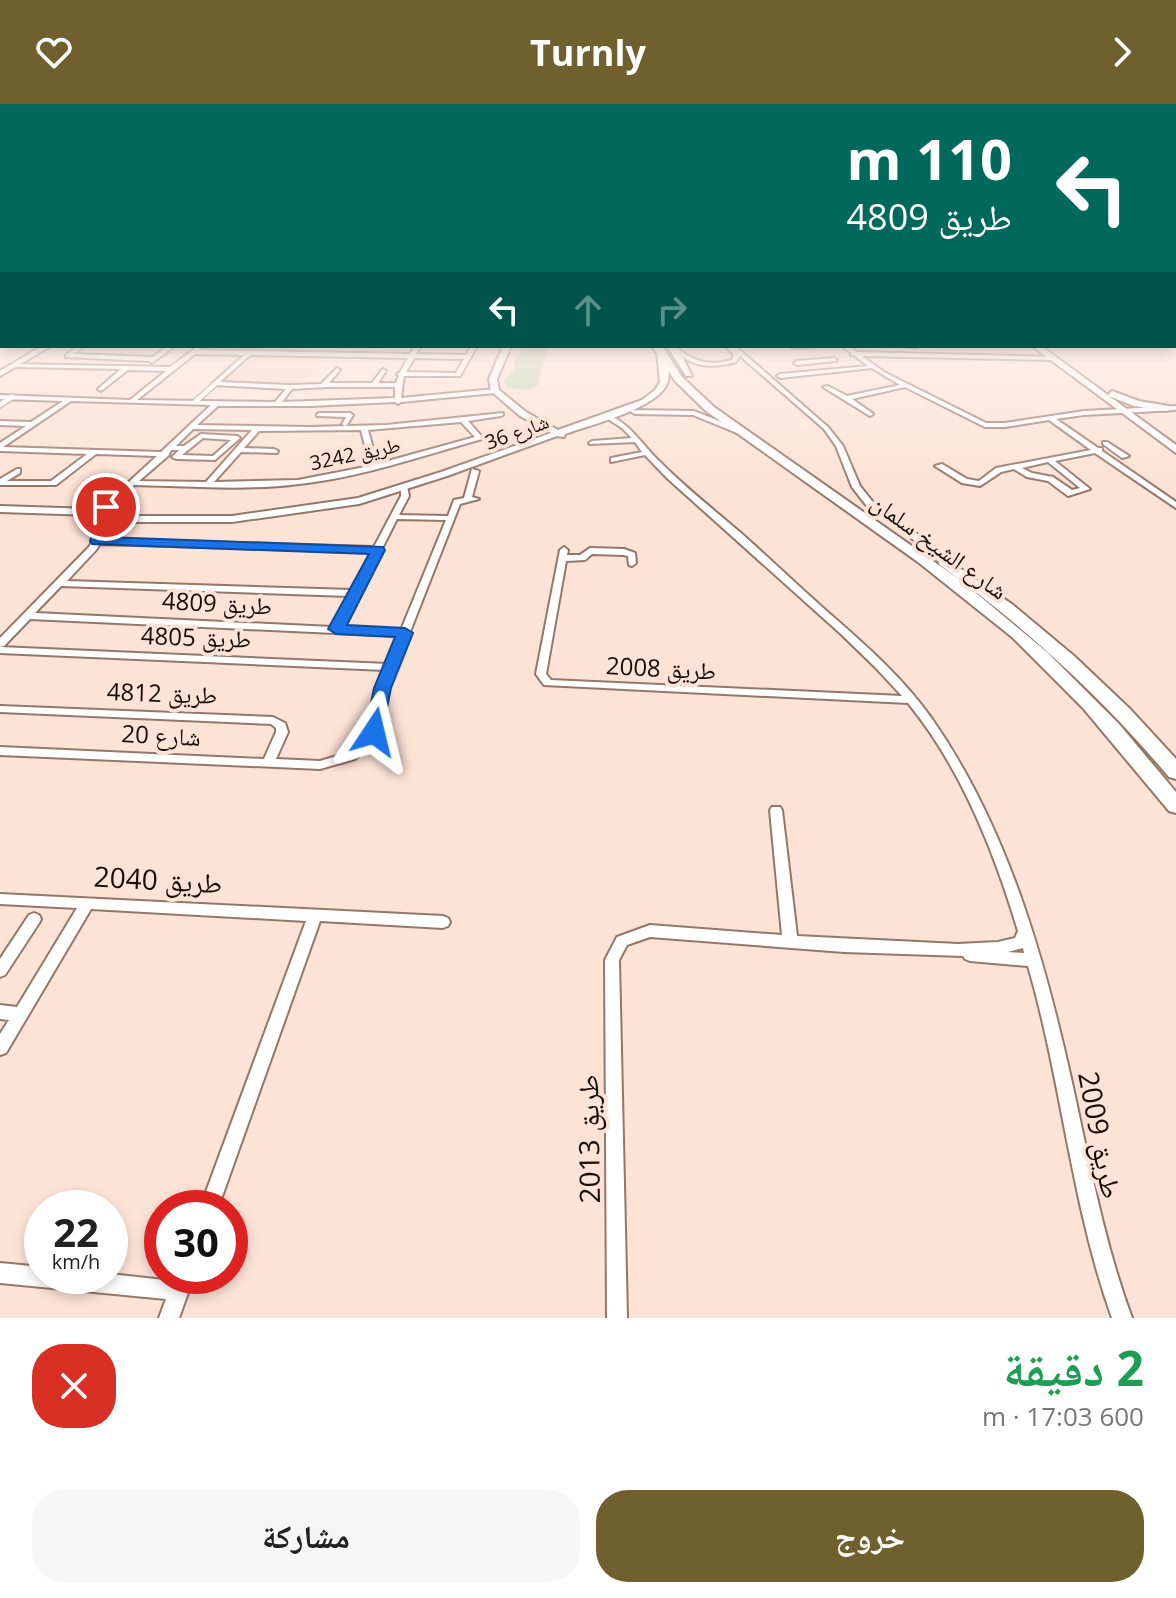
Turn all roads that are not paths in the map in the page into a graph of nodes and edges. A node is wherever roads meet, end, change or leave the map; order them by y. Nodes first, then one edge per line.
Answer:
1 (400, 374) edge
2 (118, 375) edge
3 (164, 375) edge
4 (225, 375) edge
5 (334, 375) edge
6 (381, 375) edge
7 (437, 375) edge
8 (457, 375) edge
9 (495, 375) edge
10 (667, 375) edge
11 (682, 375) edge
12 (689, 375) edge
13 (771, 375) edge
14 (774, 375) edge
15 (800, 375) edge
16 (883, 375) edge
17 (1070, 375) edge
18 (1077, 375) edge
19 (781, 379) junction
20 (215, 384) junction
21 (397, 385) junction
22 (325, 386) junction
23 (373, 386) junction
24 (859, 386) dead end
25 (901, 386) junction
26 (290, 387) junction
27 (826, 387) dead end
28 (101, 389) dead end
29 (495, 391) junction
30 (870, 391) junction
31 (0, 397) edge
32 (12, 397) junction
33 (71, 399) junction
34 (439, 399) junction
35 (847, 399) junction
36 (133, 400) junction
37 (196, 401) junction
38 (218, 402) junction
39 (398, 402) junction
40 (278, 403) junction
41 (326, 404) junction
42 (0, 405) edge
43 (1106, 405) junction
44 (444, 408) dead end
45 (1173, 410) edge
46 (1127, 411) junction
47 (501, 414) dead end
48 (624, 414) junction
49 (870, 414) dead end
50 (319, 415) junction
51 (528, 416) junction
52 (1051, 416) junction
53 (607, 418) junction
54 (463, 420) junction
55 (0, 423) edge
56 (32, 424) junction
57 (345, 424) dead end
58 (1137, 424) junction
59 (627, 426) junction
60 (193, 427) junction
61 (364, 428) junction
62 (257, 429) junction
63 (307, 430) junction
64 (740, 431) junction
65 (561, 433) junction
66 (1172, 438) edge
67 (636, 439) junction
68 (592, 443) dead end
69 (1101, 446) junction
70 (0, 448) edge
71 (186, 448) junction
72 (238, 450) junction
73 (509, 450) junction
74 (1176, 450) edge
75 (95, 451) junction
76 (168, 451) junction
77 (274, 451) dead end
78 (646, 453) junction
79 (1125, 456) dead end
80 (614, 460) dead end
81 (1049, 460) junction
82 (939, 466) dead end
83 (1015, 467) junction
84 (374, 468) junction
85 (17, 471) dead end
86 (475, 471) dead end
87 (444, 474) junction
88 (0, 482) edge
89 (134, 483) junction
90 (208, 485) junction
91 (404, 488) junction
92 (1176, 506) edge
93 (0, 512) edge
94 (275, 514) junction
95 (100, 515) junction
96 (395, 517) junction
97 (450, 518) junction
98 (133, 519) junction
99 (99, 538) junction
100 (378, 550) junction
101 (632, 563) dead end
102 (968, 578) junction
103 (59, 583) junction
104 (355, 593) junction
105 (27, 616) junction
106 (336, 629) junction
107 (405, 633) junction
108 (0, 644) edge
109 (0, 650) edge
110 (391, 667) junction
111 (910, 700) junction
112 (0, 709) edge
113 (0, 751) edge
114 (268, 763) junction
115 (1176, 772) edge
116 (1176, 806) edge
117 (776, 810) dead end
118 (4, 899) edge
119 (87, 904) junction
120 (0, 913) edge
121 (314, 917) junction
122 (34, 919) dead end
123 (443, 922) dead end
124 (1024, 933) junction
125 (790, 941) junction
126 (938, 949) junction
127 (1033, 960) junction
128 (0, 971) edge
129 (0, 1012) edge
130 (21, 1014) junction
131 (0, 1048) edge
132 (215, 1190) edge
133 (0, 1273) edge
134 (144, 1282) edge
135 (178, 1294) edge
136 (169, 1318) edge
137 (617, 1318) edge
138 (1122, 1318) edge

1 - 21 street
2 - 28 street
3 - 36 street
4 - 20 street
5 - 22 street
6 - 23 street
7 - 8 street
9 - 29 street
10 - 53 street, شارع 36
11 - 64 main road, شارع الشيخ سلمان
12 - 102 main road, شارع الشيخ سلمان
13 - 19 street
14 - 19 street
15 - 19 street
16 - 25 street
17 - 43 main road
18 - 43 main road
19 - 102 street
20 - 26 street
20 - 37 street
21 - 23 street
21 - 39 street
22 - 23 street
22 - 26 street
24 - 30 street
25 - 30 street
25 - 52 street
26 - 40 street
27 - 35 street
29 - 34 street
29 - 51 street
30 - 35 street
31 - 32 street
32 - 33 street
32 - 42 street
33 - 36 street
33 - 56 street
34 - 39 street
34 - 44 street
35 - 49 street
36 - 37 street
37 - 38 street
38 - 40 street
38 - 60 street
39 - 41 street
40 - 41 street
41 - 50 street, طريق 3242
43 - 45 main road
43 - 46 main road
43 - 52 street
43 - 58 main road
45 - 46 street
45 - 66 main road
46 - 58 main road
46 - 66 main road
47 - 54 street, طريق 3242
48 - 53 street, شارع 36
48 - 59 street
48 - 64 street, شارع 36
50 - 57 street
50 - 63 street, طريق 3242
51 - 65 street
51 - 73 street
52 - 69 street
53 - 59 street
53 - 65 street, شارع 36
53 - 67 street
54 - 61 street, طريق 3242
54 - 84 street, طريق 3242
55 - 56 street
56 - 70 street
58 - 74 main road
59 - 67 street
60 - 62 street, طريق 3242
60 - 76 street
61 - 63 street, طريق 3242
61 - 84 street
62 - 63 street, طريق 3242
62 - 72 street
64 - 116 main road, شارع الشيخ سلمان
65 - 73 street, شارع 36
65 - 87 street, شارع 36
67 - 68 street
67 - 78 street
69 - 79 street
69 - 81 street
69 - 92 street
70 - 75 street
71 - 71 street
71 - 76 street
72 - 77 street
72 - 90 street
73 - 87 street, شارع 36
75 - 76 street
75 - 88 street
76 - 89 street
78 - 80 street
78 - 111 street
81 - 83 street
81 - 83 street
82 - 83 street
84 - 90 street, طريق 3242
85 - 88 street
86 - 97 street
87 - 91 street, شارع 36
89 - 90 street, طريق 3242
89 - 95 street
91 - 94 street, شارع 36
91 - 96 street
93 - 95 street, شارع 36
94 - 95 street, شارع 36
94 - 98 street, شارع 36
95 - 98 street, شارع 36
95 - 99 street
95 - 99 street
96 - 97 street
96 - 100 street
97 - 107 street
98 - 99 street
99 - 100 street
99 - 103 street
100 - 104 street
101 - 111 street, طريق 2008
102 - 115 main road, شارع الشيخ سلمان
103 - 104 street
103 - 105 street
104 - 106 street
105 - 106 street, طريق 4809
105 - 108 street
106 - 107 street, طريق 4809
107 - 110 street
109 - 110 street, طريق 4805
110 - 114 street, شارع 20
111 - 124 street
112 - 114 street, طريق 4812
113 - 114 street, شارع 20
117 - 125 street
118 - 119 street, طريق 2040
118 - 120 street
119 - 121 street, طريق 2040
119 - 130 street
121 - 123 street, طريق 2040
121 - 132 street
122 - 128 street
124 - 126 street
124 - 127 street, طريق 2009
125 - 126 street
125 - 137 street, طريق 2013
126 - 127 street
127 - 138 street, طريق 2009
129 - 130 street
130 - 131 street
133 - 134 street
135 - 136 street

